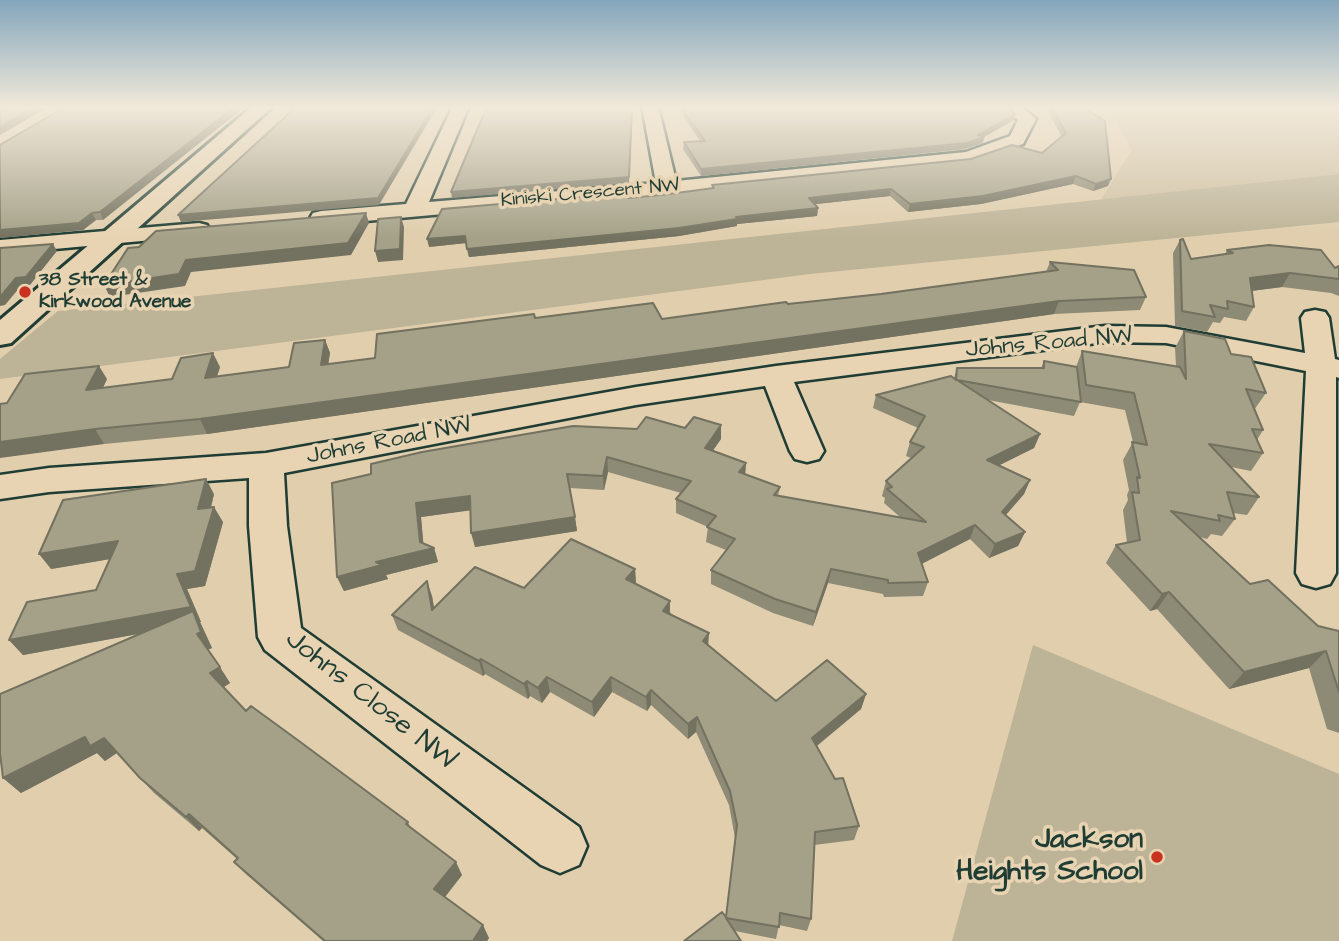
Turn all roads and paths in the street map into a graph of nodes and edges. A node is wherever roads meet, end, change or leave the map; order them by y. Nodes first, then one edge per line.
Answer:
1 (214, 150) edge
2 (441, 150) edge
3 (659, 150) edge
4 (989, 150) edge
5 (667, 188) junction
6 (415, 209) junction
7 (305, 220) edge
8 (223, 228) edge
9 (113, 238) junction
10 (0, 247) edge
11 (1315, 318) dead end
12 (0, 336) edge
13 (1330, 367) edge
14 (776, 375) junction
15 (807, 451) dead end
16 (266, 465) junction
17 (0, 487) edge
18 (1316, 573) dead end
19 (560, 846) dead end

1 - 9 street
2 - 6 street
3 - 5 street
4 - 5 street, Kiniski Crescent NW
5 - 6 street, Kiniski Crescent NW
6 - 7 street, Kiniski Crescent NW
8 - 9 street
9 - 10 street
9 - 12 street
11 - 13 street
13 - 14 street, Johns Road NW
13 - 18 street
14 - 15 street
14 - 16 street, Johns Road NW
16 - 17 street, Johns Road NW
16 - 19 street, Johns Close NW

